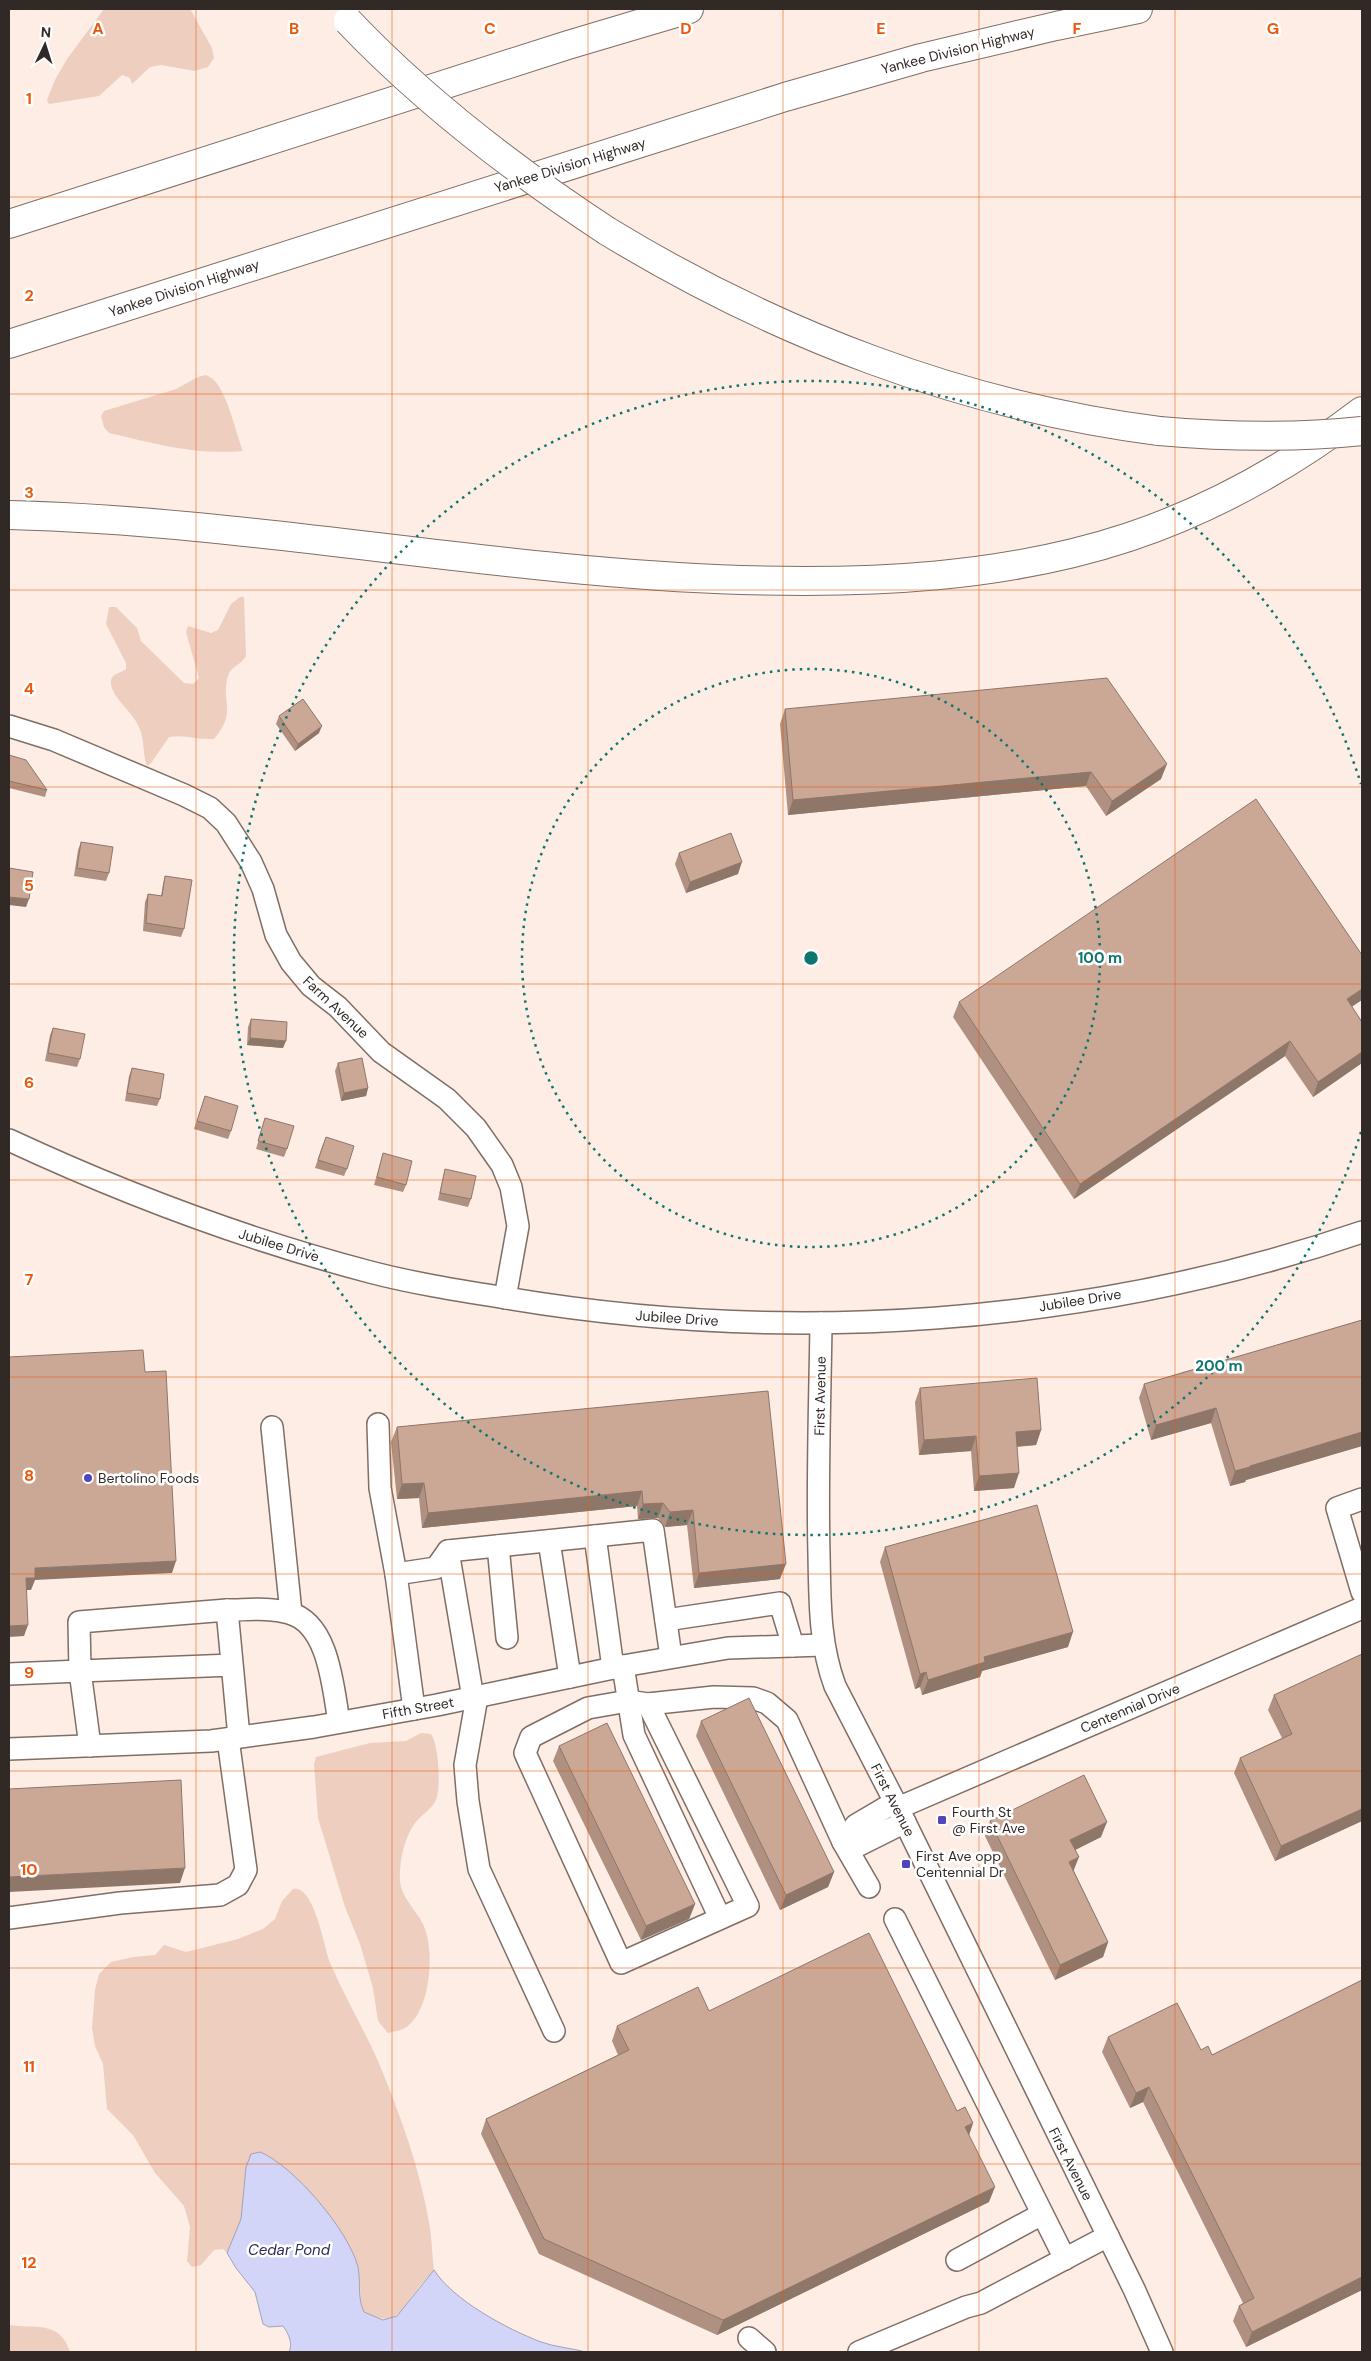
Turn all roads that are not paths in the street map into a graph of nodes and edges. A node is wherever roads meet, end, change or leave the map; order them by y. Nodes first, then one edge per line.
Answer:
1 (689, 9) edge
2 (1138, 9) edge
3 (342, 15) edge
4 (9, 224) edge
5 (9, 344) edge
6 (1362, 411) edge
7 (1362, 431) edge
8 (9, 514) edge
9 (9, 726) edge
10 (9, 1140) edge
11 (1362, 1232) edge
12 (505, 1298) junction
13 (822, 1323) junction
14 (378, 1424) dead end
15 (272, 1427) dead end
16 (1362, 1499) edge
17 (595, 1536) junction
18 (549, 1541) junction
19 (498, 1546) junction
20 (448, 1552) junction
21 (396, 1574) junction
22 (1362, 1592) edge
23 (1362, 1608) edge
24 (227, 1610) junction
25 (291, 1613) junction
26 (666, 1620) junction
27 (507, 1638) dead end
28 (823, 1645) junction
29 (793, 1646) junction
30 (671, 1657) junction
31 (232, 1665) junction
32 (618, 1667) junction
33 (80, 1671) junction
34 (9, 1674) edge
35 (570, 1677) junction
36 (475, 1697) junction
37 (638, 1703) junction
38 (414, 1709) junction
39 (339, 1722) junction
40 (233, 1738) junction
41 (90, 1746) junction
42 (9, 1749) edge
43 (900, 1811) junction
44 (843, 1842) junction
45 (869, 1887) dead end
46 (9, 1918) edge
47 (720, 1918) junction
48 (895, 1919) dead end
49 (554, 2031) dead end
50 (1042, 2214) junction
51 (1108, 2236) junction
52 (1065, 2259) junction
53 (957, 2260) dead end
54 (749, 2338) dead end
55 (765, 2352) edge
56 (859, 2352) edge
57 (1162, 2352) edge

1 - 4 highway
2 - 5 highway, Yankee Division Highway
3 - 7 highway, bridge
6 - 8 highway
9 - 12 street, Farm Avenue
10 - 12 street, Jubilee Drive
11 - 13 street, Jubilee Drive
12 - 13 street, Jubilee Drive
13 - 28 street, First Avenue
14 - 21 street
15 - 25 street
16 - 22 street
17 - 18 street
17 - 26 street
17 - 32 street
18 - 19 street
18 - 35 street
19 - 20 street
19 - 27 street
20 - 21 street
20 - 36 street
21 - 38 street
23 - 43 street, Centennial Drive
24 - 25 street
24 - 31 street
24 - 33 street
25 - 39 street
26 - 29 street
26 - 30 street
28 - 29 street, Fifth Street
28 - 43 street, First Avenue
29 - 30 street, Fifth Street
30 - 32 street, Fifth Street
31 - 33 street
31 - 40 street
32 - 35 street, Fifth Street
32 - 37 street
33 - 34 street
33 - 41 street
35 - 36 street, Fifth Street
36 - 38 street, Fifth Street
36 - 49 street
37 - 44 street
37 - 47 street
37 - 47 street
37 - 47 street
38 - 39 street, Fifth Street
39 - 40 street, Fifth Street
40 - 41 street, Fifth Street
40 - 46 street
41 - 42 street, Fifth Street
43 - 44 street, Centennial Drive
43 - 51 street, First Avenue
44 - 45 street
48 - 50 street
50 - 52 street
50 - 53 street
51 - 52 street
51 - 57 street, First Avenue
52 - 56 street
54 - 55 street

